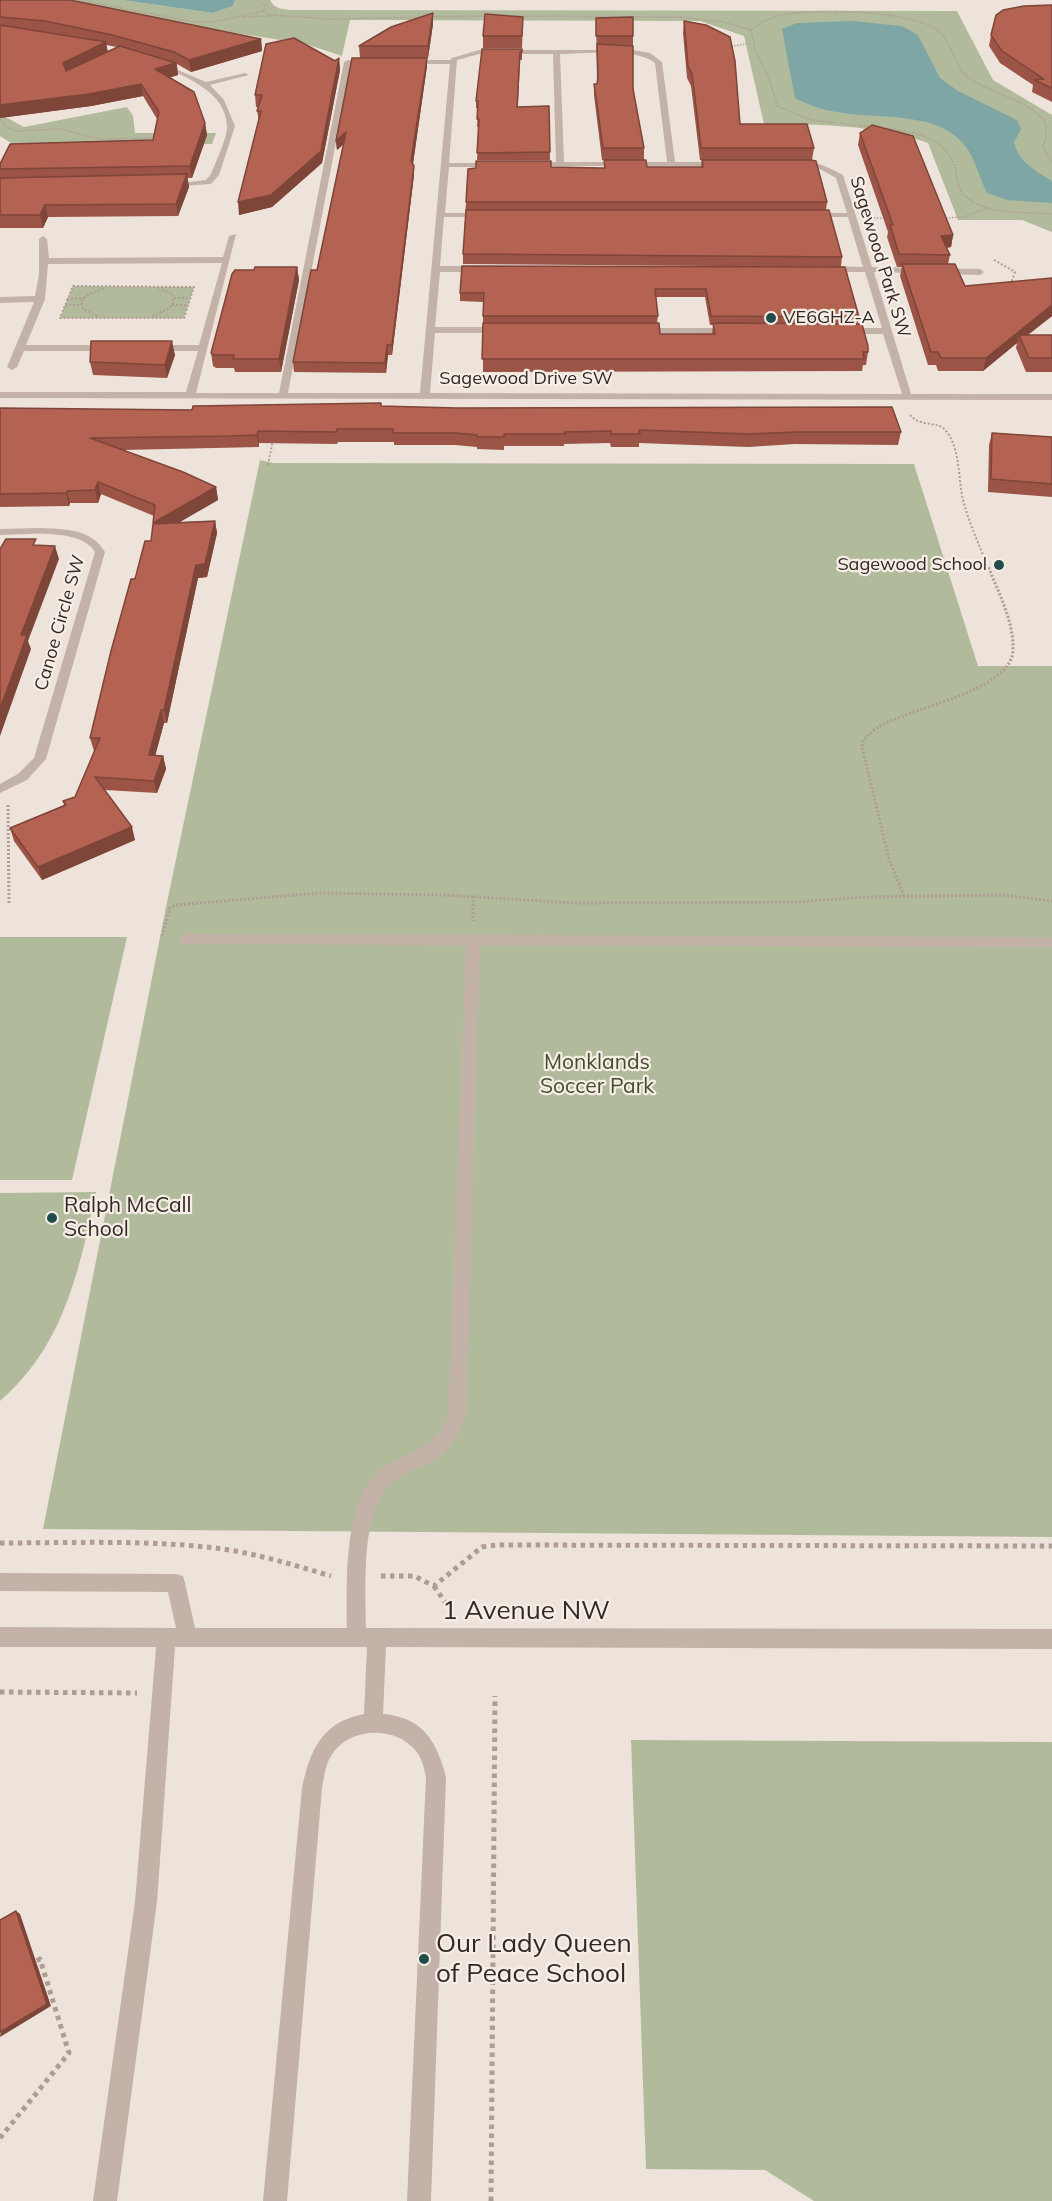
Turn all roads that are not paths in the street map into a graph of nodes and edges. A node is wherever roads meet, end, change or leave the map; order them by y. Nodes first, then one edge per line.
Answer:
1 (556, 52) junction
2 (152, 62) edge
3 (383, 62) edge
4 (394, 62) edge
5 (453, 62) junction
6 (245, 75) dead end
7 (206, 84) junction
8 (560, 164) junction
9 (671, 164) junction
10 (729, 164) edge
11 (787, 164) edge
12 (445, 165) junction
13 (502, 165) edge
14 (525, 165) edge
15 (156, 185) edge
16 (441, 214) junction
17 (499, 214) edge
18 (804, 215) edge
19 (851, 216) junction
20 (233, 236) dead end
21 (43, 239) dead end
22 (227, 260) junction
23 (46, 261) junction
24 (436, 269) junction
25 (496, 269) edge
26 (818, 269) edge
27 (866, 270) junction
28 (980, 272) dead end
29 (41, 299) junction
30 (0, 300) edge
31 (431, 330) junction
32 (515, 330) edge
33 (634, 331) edge
34 (740, 331) edge
35 (835, 331) edge
36 (886, 331) junction
37 (20, 348) junction
38 (123, 348) edge
39 (146, 348) edge
40 (203, 348) junction
41 (12, 367) dead end
42 (0, 395) edge
43 (190, 396) junction
44 (283, 396) junction
45 (425, 396) junction
46 (905, 396) junction
47 (1052, 397) edge
48 (0, 532) edge
49 (4, 788) edge
50 (185, 939) road end
51 (473, 940) junction
52 (1052, 942) edge
53 (0, 1582) edge
54 (0, 1637) edge
55 (176, 1637) junction
56 (356, 1638) junction
57 (377, 1638) junction
58 (1052, 1639) edge
59 (373, 1724) junction
60 (105, 2201) edge
61 (275, 2201) edge
62 (419, 2201) edge

1 - 5 street
1 - 8 street
1 - 9 street
2 - 7 street
3 - 44 street
4 - 5 street
5 - 12 street
6 - 7 street
7 - 15 street
8 - 9 street
8 - 14 street
9 - 10 street
11 - 19 street, Sagewood Park SW
12 - 13 street
12 - 16 street
16 - 17 street
16 - 24 street
18 - 19 street
19 - 27 street, Sagewood Park SW
20 - 22 street
21 - 23 street
22 - 23 street
22 - 40 street
23 - 29 street
24 - 25 street
24 - 31 street
26 - 27 street
27 - 28 street
27 - 36 street, Sagewood Park SW
29 - 30 street
29 - 37 street
31 - 32 street
31 - 45 street
33 - 34 street
35 - 36 street
36 - 46 street, Sagewood Park SW
37 - 38 street
37 - 41 street
39 - 40 street
40 - 43 street
42 - 43 street, Sagewood Drive SW
43 - 44 street, Sagewood Drive SW
44 - 45 street, Sagewood Drive SW
45 - 46 street, Sagewood Drive SW
46 - 47 street, Sagewood Drive SW
48 - 49 street, Canoe Circle SW
50 - 51 street
51 - 52 street
51 - 56 street
53 - 55 street
54 - 55 street, 1 Avenue NW
55 - 56 street, 1 Avenue NW
55 - 60 street
56 - 57 street, 1 Avenue NW
57 - 58 street, 1 Avenue NW
57 - 59 street
59 - 61 street
59 - 62 street

